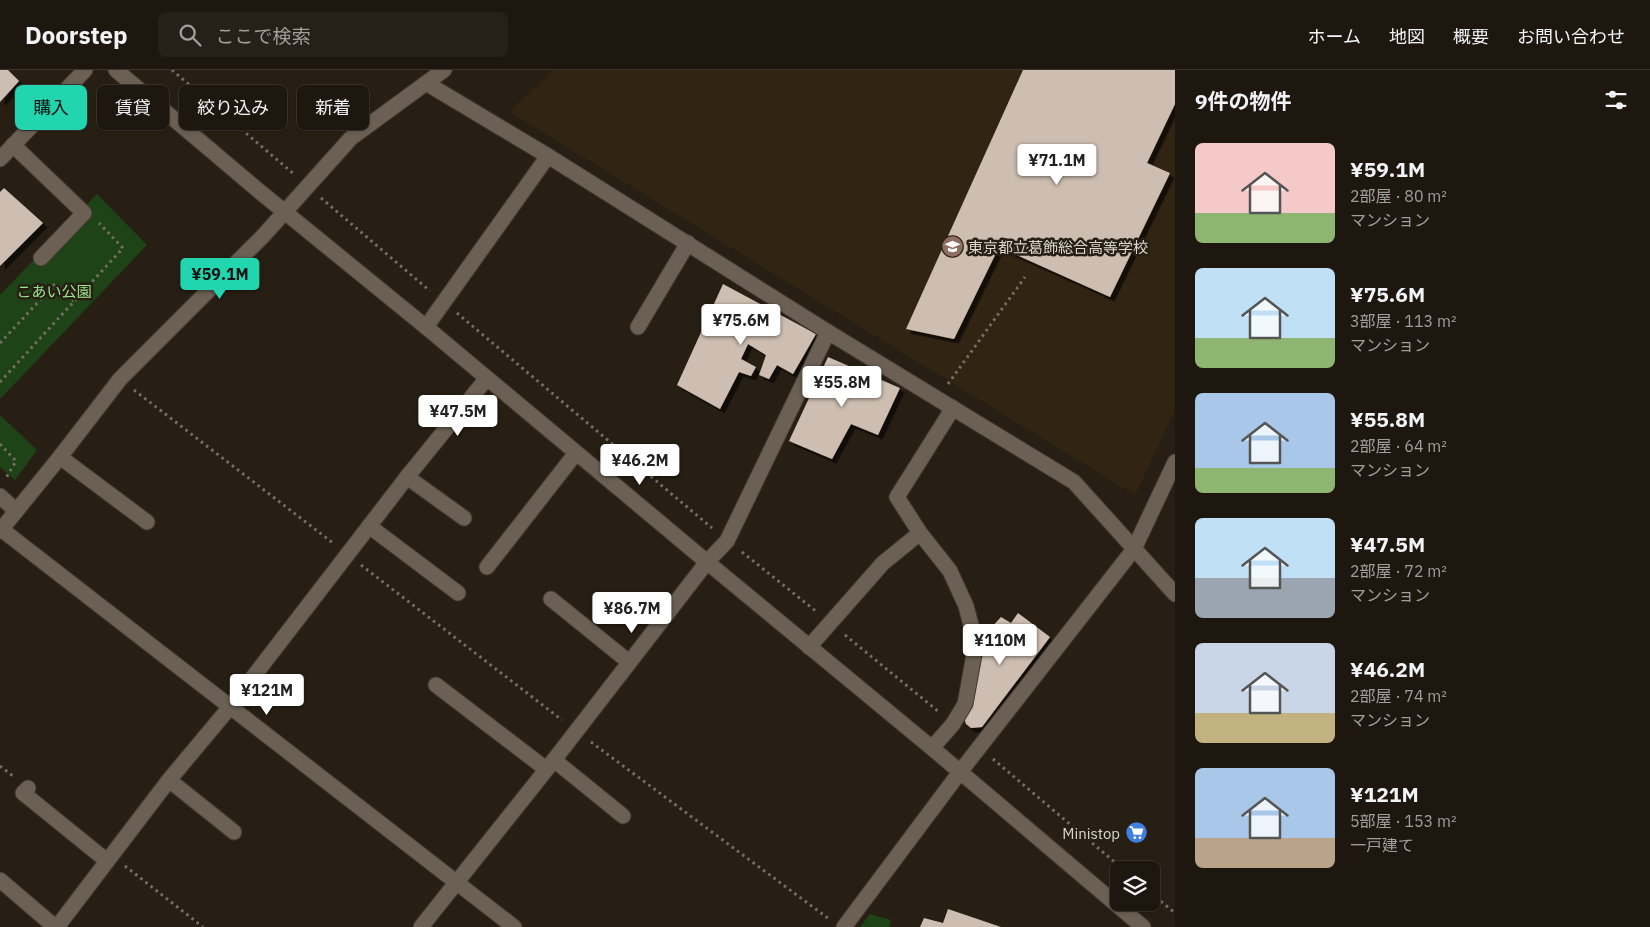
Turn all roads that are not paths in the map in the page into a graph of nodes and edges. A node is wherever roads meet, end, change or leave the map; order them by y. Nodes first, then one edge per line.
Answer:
1 (85, 70) edge
2 (116, 70) edge
3 (444, 70) edge
4 (426, 83) junction
5 (13, 145) junction
6 (548, 156) junction
7 (0, 158) edge
8 (285, 212) junction
9 (688, 244) junction
10 (41, 258) dead end
11 (426, 327) junction
12 (638, 327) dead end
13 (828, 332) junction
14 (487, 378) junction
15 (953, 408) junction
16 (576, 453) junction
17 (60, 457) junction
18 (1175, 462) edge
19 (407, 477) junction
20 (0, 496) edge
21 (16, 511) junction
22 (464, 518) dead end
23 (147, 522) dead end
24 (369, 526) junction
25 (1, 530) edge
26 (920, 533) junction
27 (1134, 549) junction
28 (707, 562) junction
29 (487, 567) dead end
30 (458, 594) dead end
31 (1175, 594) edge
32 (551, 599) dead end
33 (809, 646) junction
34 (629, 662) junction
35 (436, 685) dead end
36 (230, 707) junction
37 (932, 748) junction
38 (550, 764) junction
39 (960, 772) junction
40 (169, 780) junction
41 (28, 788) dead end
42 (623, 816) dead end
43 (234, 832) dead end
44 (107, 861) junction
45 (0, 880) edge
46 (456, 882) junction
47 (838, 924) edge
48 (56, 927) edge
49 (421, 927) edge
50 (514, 927) edge
51 (1143, 927) edge

1 - 5 street
2 - 8 street
3 - 4 street
4 - 6 street
4 - 8 street
5 - 7 street
5 - 10 street
6 - 9 street
6 - 11 street
8 - 11 street
8 - 17 street
9 - 12 street
9 - 13 street
11 - 14 street
13 - 15 street
13 - 28 street
14 - 16 street
14 - 19 street
15 - 26 street
15 - 27 street
16 - 28 street
16 - 29 street
17 - 21 street
17 - 23 street
18 - 27 street
19 - 22 street
19 - 24 street
20 - 21 street
21 - 25 street
24 - 30 street
24 - 36 street
25 - 36 street
26 - 33 street
26 - 37 street
27 - 31 street
27 - 39 street
28 - 33 street
28 - 34 street
32 - 34 street
33 - 37 street
34 - 38 street
35 - 38 street
36 - 40 street
36 - 46 street
37 - 39 street
38 - 42 street
38 - 46 street
39 - 47 street
39 - 51 street
40 - 43 street
40 - 44 street
41 - 44 street
44 - 48 street
45 - 48 street
46 - 49 street
46 - 50 street

